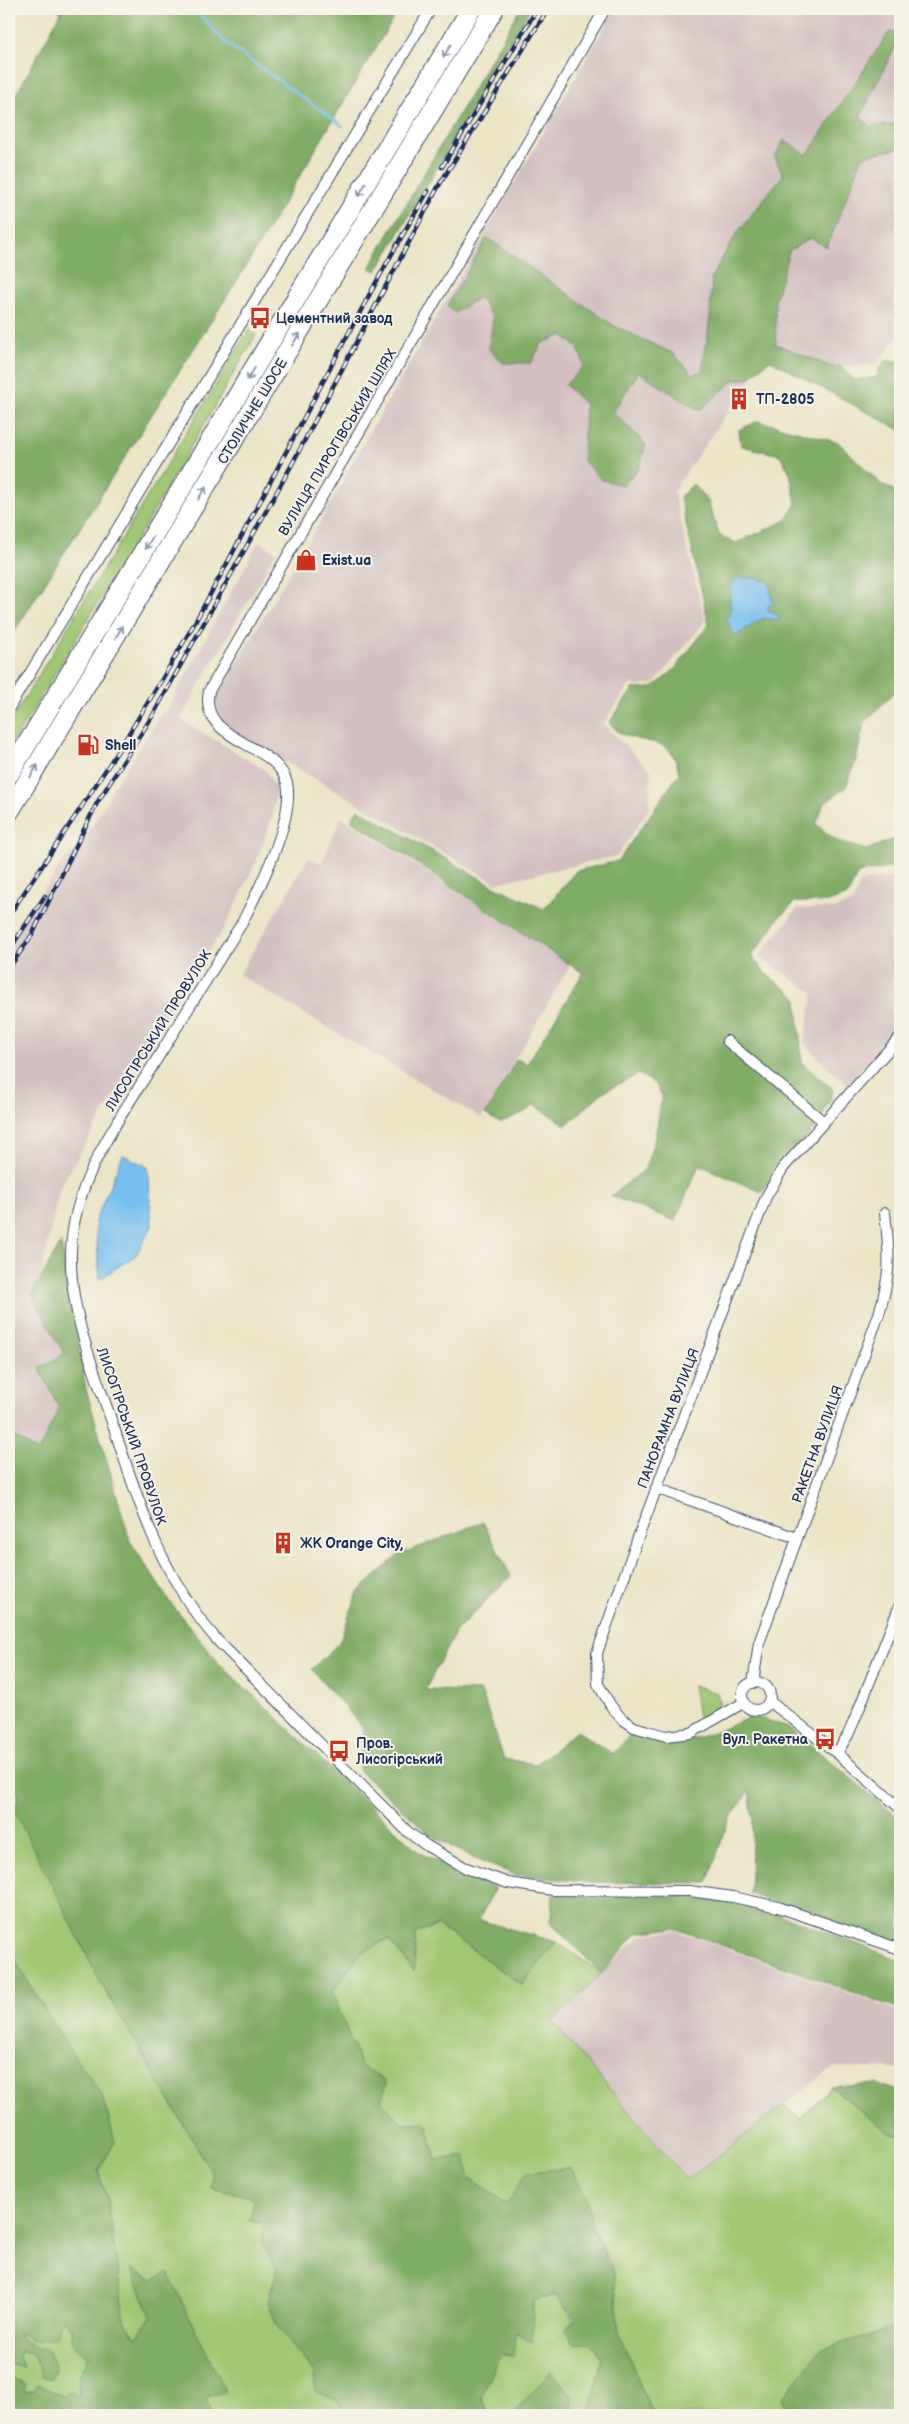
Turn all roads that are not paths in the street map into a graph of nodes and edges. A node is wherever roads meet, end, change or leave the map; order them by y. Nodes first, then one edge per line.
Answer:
1 (431, 9) edge
2 (471, 9) edge
3 (494, 9) edge
4 (606, 9) edge
5 (9, 708) edge
6 (208, 710) joint
7 (9, 774) edge
8 (9, 812) edge
9 (900, 1037) edge
10 (727, 1041) dead end
11 (824, 1122) junction
12 (885, 1213) dead end
13 (656, 1488) junction
14 (797, 1538) junction
15 (900, 1604) edge
16 (753, 1682) junction
17 (769, 1701) junction
18 (743, 1703) junction
19 (837, 1753) junction
20 (900, 1808) edge
21 (900, 1949) edge

1 - 5 street
2 -> 7 highway, СТОЛИЧНЕ ШОСЕ
8 -> 3 highway, СТОЛИЧНЕ ШОСЕ
4 - 6 street, ВУЛИЦЯ ПИРОГІВСЬКИЙ ШЛЯХ
6 - 21 street, ЛИСОГІРСЬКИЙ ПРОВУЛОК
9 - 11 street, ПАНОРАМНА ВУЛИЦЯ
10 - 11 street
11 - 13 street, ПАНОРАМНА ВУЛИЦЯ
12 - 14 street, РАКЕТНА ВУЛИЦЯ
13 - 14 street
13 - 18 street, ПАНОРАМНА ВУЛИЦЯ
14 - 16 street, РАКЕТНА ВУЛИЦЯ
15 - 19 street
16 - 17 street
16 - 18 street
17 - 18 street
17 - 19 street
19 - 20 street

